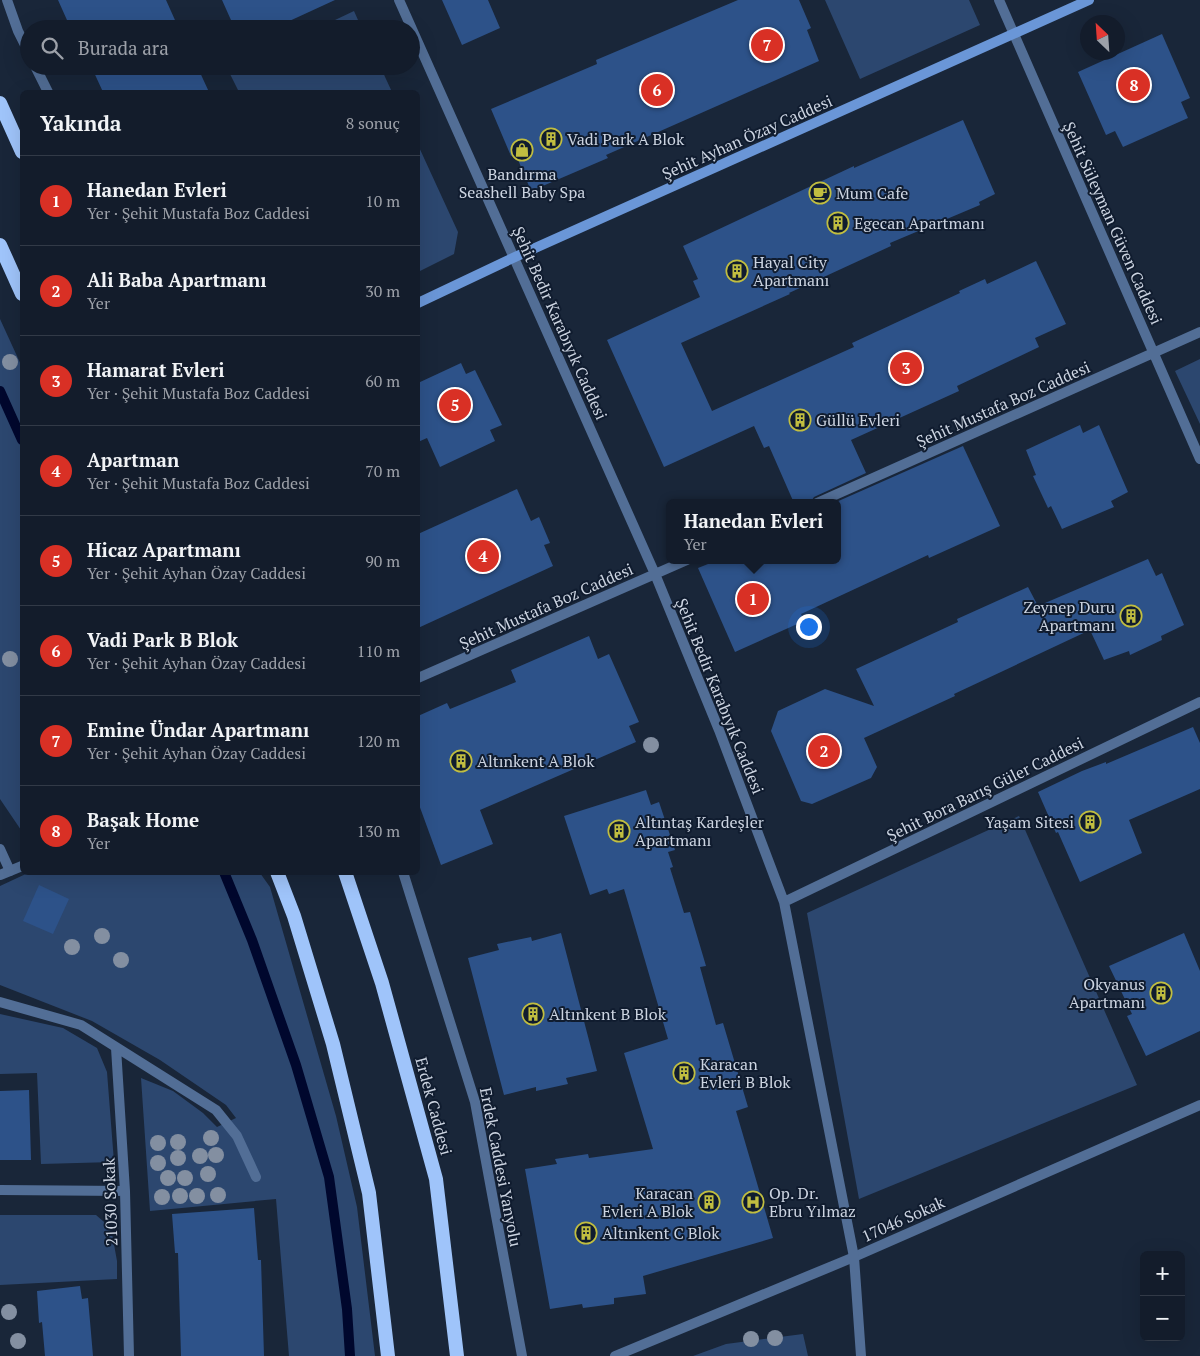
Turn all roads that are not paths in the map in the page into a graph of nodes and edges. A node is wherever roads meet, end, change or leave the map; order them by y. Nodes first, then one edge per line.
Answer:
1 (7, 0) edge
2 (399, 0) edge
3 (999, 0) edge
4 (1089, 0) edge
5 (408, 20) edge
6 (1014, 34) junction
7 (20, 35) edge
8 (420, 47) edge
9 (40, 75) edge
10 (47, 90) edge
11 (0, 103) edge
12 (20, 148) edge
13 (0, 245) edge
14 (515, 257) junction
15 (20, 290) edge
16 (420, 302) edge
17 (1200, 332) edge
18 (1154, 353) junction
19 (1200, 459) edge
20 (826, 499) edge
21 (678, 564) edge
22 (655, 574) junction
23 (420, 677) edge
24 (1200, 702) edge
25 (0, 849) edge
26 (20, 867) edge
27 (10, 871) junction
28 (0, 875) edge
29 (278, 875) edge
30 (346, 875) edge
31 (404, 875) edge
32 (784, 902) junction
33 (0, 1002) edge
34 (116, 1048) junction
35 (1200, 1105) edge
36 (256, 1177) dead end
37 (0, 1190) edge
38 (125, 1191) junction
39 (854, 1257) junction
40 (129, 1356) edge
41 (388, 1356) edge
42 (457, 1356) edge
43 (522, 1356) edge
44 (616, 1356) edge
45 (861, 1356) edge

1 - 7 street
2 - 5 street, Şehit Bedir Karabıyık Caddesi
3 - 6 street, Şehit Süleyman Güven Caddesi
4 - 6 main road, Şehit Ayhan Özay Caddesi
6 - 14 main road, Şehit Ayhan Özay Caddesi
6 - 18 street, Şehit Süleyman Güven Caddesi
8 - 14 street, Şehit Bedir Karabıyık Caddesi
9 - 10 street
11 - 12 highway
13 - 15 highway
14 - 16 main road, Şehit Ayhan Özay Caddesi
14 - 22 street, Şehit Bedir Karabıyık Caddesi
17 - 18 street, Şehit Mustafa Boz Caddesi
18 - 19 street, Şehit Süleyman Güven Caddesi
18 - 20 street, Şehit Mustafa Boz Caddesi
21 - 22 street, Şehit Mustafa Boz Caddesi
22 - 23 street, Şehit Mustafa Boz Caddesi
22 - 32 street, Şehit Bedir Karabıyık Caddesi
24 - 32 street, Şehit Bora Barış Güler Caddesi
25 - 27 street
26 - 27 street
27 - 28 street
29 - 41 highway
30 - 42 highway, Erdek Caddesi
31 - 43 street, Erdek Caddesi Yanyolu
32 - 39 street, Şehit Bedir Karabıyık Caddesi
33 - 34 street
34 - 36 street
34 - 38 street, 21030 Sokak
35 - 39 street, 17046 Sokak
37 - 38 street
38 - 40 street, 21030 Sokak
39 - 44 street, 17046 Sokak
39 - 45 street, Şehit Bedir Karabıyık Caddesi

